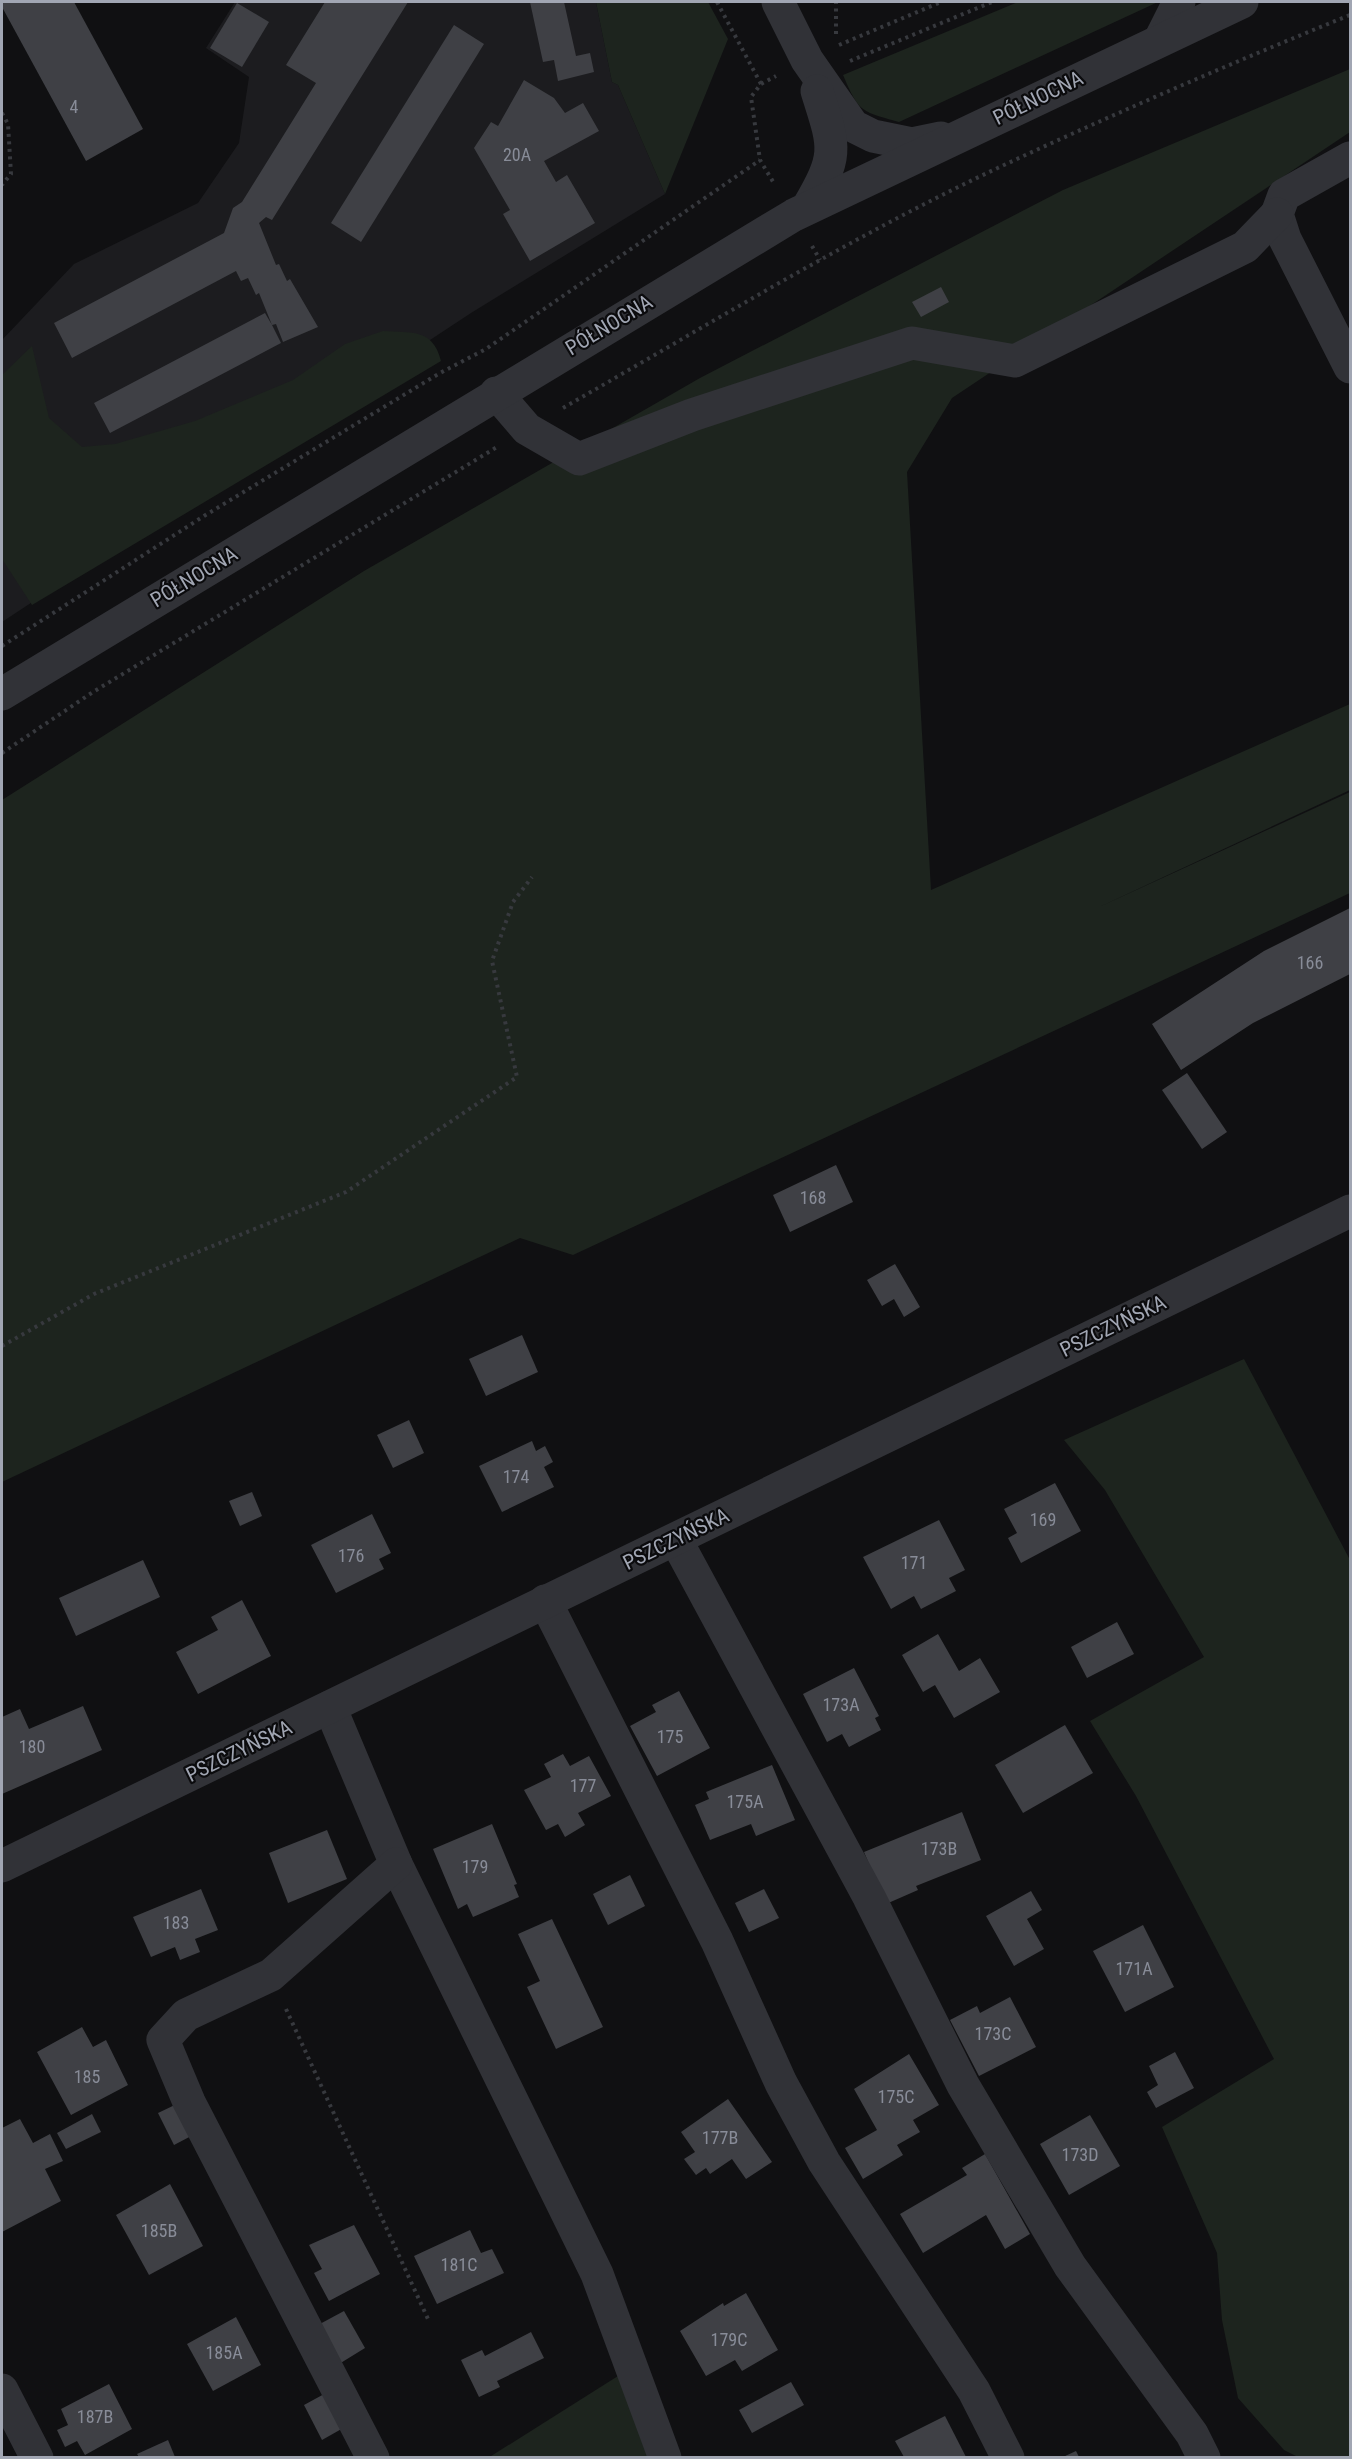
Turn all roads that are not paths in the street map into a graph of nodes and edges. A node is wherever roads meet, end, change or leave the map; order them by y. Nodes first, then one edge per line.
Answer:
1 (778, 2) edge
2 (1179, 2) edge
3 (1242, 2) edge
4 (1161, 38) junction
5 (807, 60) junction
6 (969, 132) junction
7 (1350, 158) edge
8 (808, 207) junction
9 (1277, 214) junction
10 (1350, 367) edge
11 (496, 393) junction
12 (2, 694) edge
13 (1350, 1211) edge
14 (676, 1539) junction
15 (545, 1601) junction
16 (330, 1707) junction
17 (396, 1864) junction
18 (2, 1866) edge
19 (2, 2391) edge
20 (37, 2457) edge
21 (372, 2457) edge
22 (665, 2457) edge
23 (1008, 2457) edge
24 (1204, 2457) edge

1 - 5 street
2 - 4 street
3 - 4 street, PÓŁNOCNA
4 - 6 street, PÓŁNOCNA
5 - 6 street
5 - 8 street
6 - 8 street, PÓŁNOCNA
7 - 9 street
8 - 11 street, PÓŁNOCNA
9 - 10 street
9 - 11 street
11 - 12 street, PÓŁNOCNA
13 - 14 street, PSZCZYŃSKA
14 - 15 street, PSZCZYŃSKA
14 - 24 street
15 - 16 street, PSZCZYŃSKA
15 - 23 street
16 - 17 street
16 - 18 street, PSZCZYŃSKA
17 - 21 street
17 - 22 street
19 - 20 street

